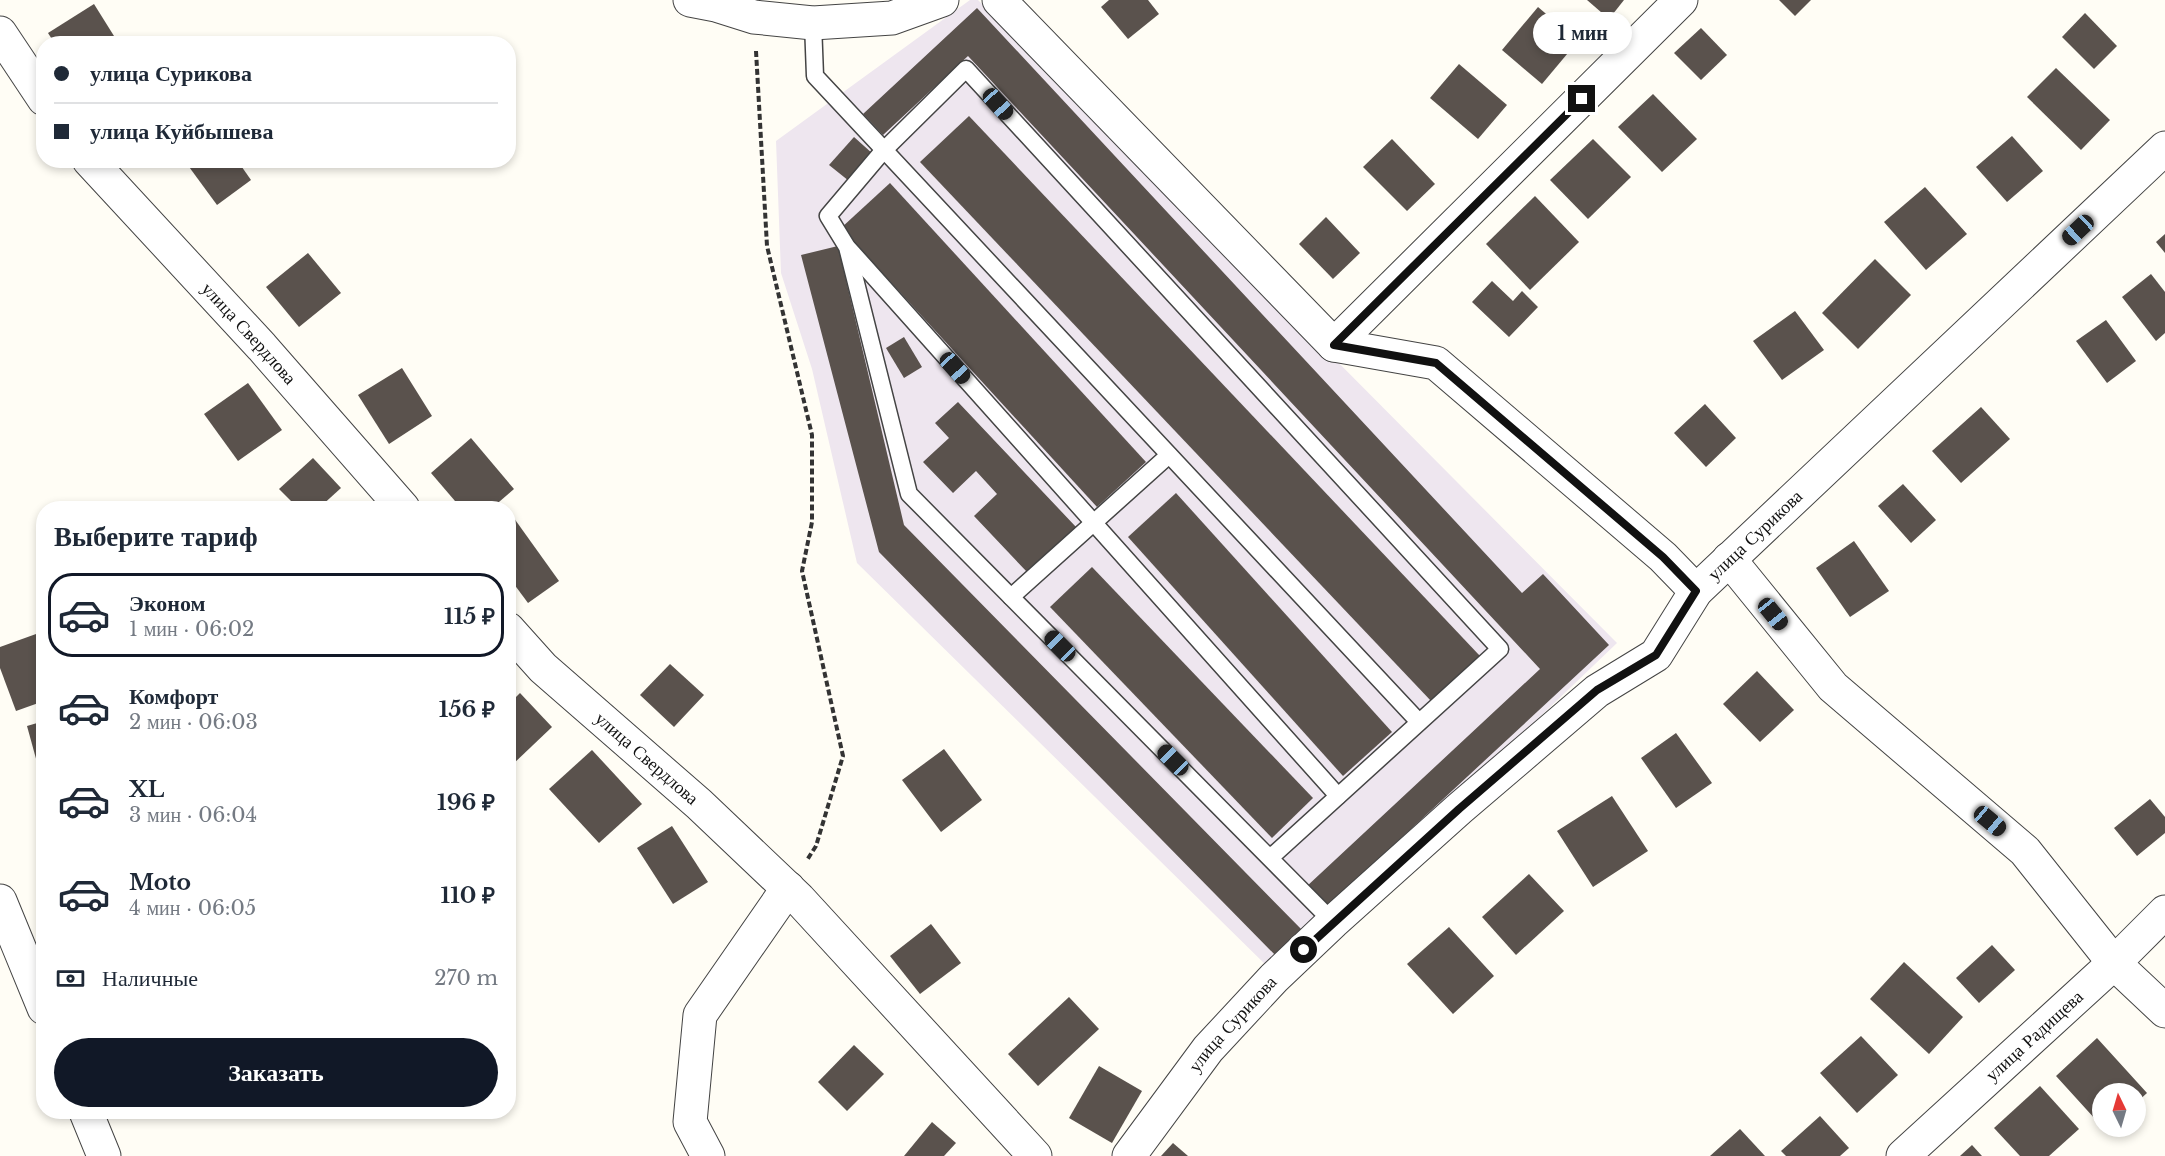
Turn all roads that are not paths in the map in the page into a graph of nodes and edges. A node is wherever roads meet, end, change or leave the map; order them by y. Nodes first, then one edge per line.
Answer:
1 (690, 0) edge
2 (942, 0) edge
3 (999, 0) edge
4 (1681, 0) edge
5 (813, 23) junction
6 (0, 33) edge
7 (36, 87) edge
8 (2165, 147) edge
9 (884, 152) junction
10 (96, 168) edge
11 (847, 247) junction
12 (1334, 345) junction
13 (1169, 456) junction
14 (397, 501) edge
15 (1094, 523) junction
16 (1729, 559) junction
17 (1696, 591) junction
18 (1011, 597) junction
19 (516, 638) edge
20 (1419, 722) junction
21 (1338, 796) junction
22 (1270, 858) junction
23 (788, 888) junction
24 (0, 902) edge
25 (2165, 912) edge
26 (1333, 922) junction
27 (2114, 963) junction
28 (36, 989) edge
29 (2165, 1011) edge
30 (89, 1119) edge
31 (104, 1156) edge
32 (708, 1156) edge
33 (1035, 1156) edge
34 (1129, 1156) edge
35 (1903, 1156) edge

1 - 5 street
2 - 5 street
3 - 12 street
4 - 12 street
5 - 9 lane
6 - 7 street
8 - 16 street, улица Сурикова
9 - 11 lane
9 - 13 lane
9 - 20 lane
10 - 14 street, улица Свердлова
11 - 15 lane
11 - 18 lane
12 - 17 street
13 - 15 lane
13 - 20 lane
15 - 18 lane
15 - 21 lane
16 - 17 street, улица Сурикова
16 - 27 street
17 - 26 street, улица Сурикова
18 - 22 lane
19 - 23 street, улица Свердлова
20 - 21 lane
21 - 22 lane
22 - 26 lane
23 - 32 street
23 - 33 street, улица Свердлова
24 - 28 street
25 - 27 street, улица Радищева
26 - 34 street, улица Сурикова
27 - 29 street
27 - 35 street, улица Радищева
30 - 31 street

